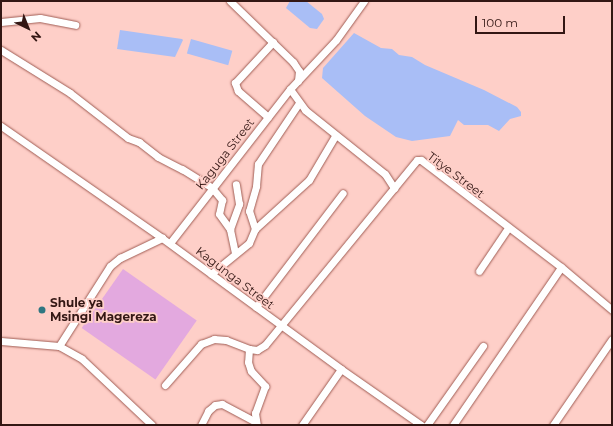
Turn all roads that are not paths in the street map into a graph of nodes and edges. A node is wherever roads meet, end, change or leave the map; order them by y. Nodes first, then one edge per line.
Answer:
1 (230, 1) edge
2 (364, 1) edge
3 (1, 22) edge
4 (75, 25) dead end
5 (273, 42) junction
6 (1, 50) edge
7 (298, 81) junction
8 (290, 89) junction
9 (299, 103) junction
10 (268, 117) junction
11 (1, 126) edge
12 (335, 136) junction
13 (236, 184) dead end
14 (212, 188) junction
15 (394, 188) junction
16 (343, 194) dead end
17 (508, 228) junction
18 (230, 229) junction
19 (255, 229) junction
20 (162, 238) junction
21 (170, 243) junction
22 (235, 253) junction
23 (560, 267) junction
24 (479, 272) dead end
25 (211, 274) junction
26 (256, 307) junction
27 (612, 310) edge
28 (283, 326) junction
29 (612, 339) edge
30 (1, 341) edge
31 (58, 346) junction
32 (483, 346) dead end
33 (249, 349) junction
34 (341, 369) junction
35 (165, 385) dead end
36 (255, 423) edge
37 (152, 425) edge
38 (201, 425) edge
39 (302, 425) edge
40 (421, 425) edge
41 (427, 425) edge
42 (453, 425) edge
43 (553, 425) edge

1 - 5 street
2 - 7 street, Kaguga Street
3 - 4 street
5 - 7 street
5 - 10 street
6 - 14 street
7 - 8 street, Kaguga Street
8 - 9 street
8 - 10 street, Kaguga Street
9 - 12 street
9 - 19 street
10 - 14 street, Kaguga Street
11 - 20 street, Kagunga Street
12 - 15 street
12 - 19 street
13 - 18 street
14 - 18 street
14 - 21 street, Kaguga Street
15 - 17 street, Titye Street
15 - 28 street, Titye Street
16 - 26 street
17 - 23 street, Titye Street
17 - 24 street
18 - 22 street
19 - 22 street
20 - 21 street, Kagunga Street
20 - 31 street
21 - 25 street, Kagunga Street
22 - 25 street
23 - 27 street, Titye Street
23 - 42 street
25 - 26 street, Kagunga Street
26 - 28 street, Kagunga Street
28 - 33 street, Titye Street
28 - 34 street, Kagunga Street
29 - 43 street
30 - 31 street
31 - 37 street
32 - 41 street
33 - 35 street
33 - 36 street
34 - 39 street
34 - 40 street, Kagunga Street
36 - 38 street

